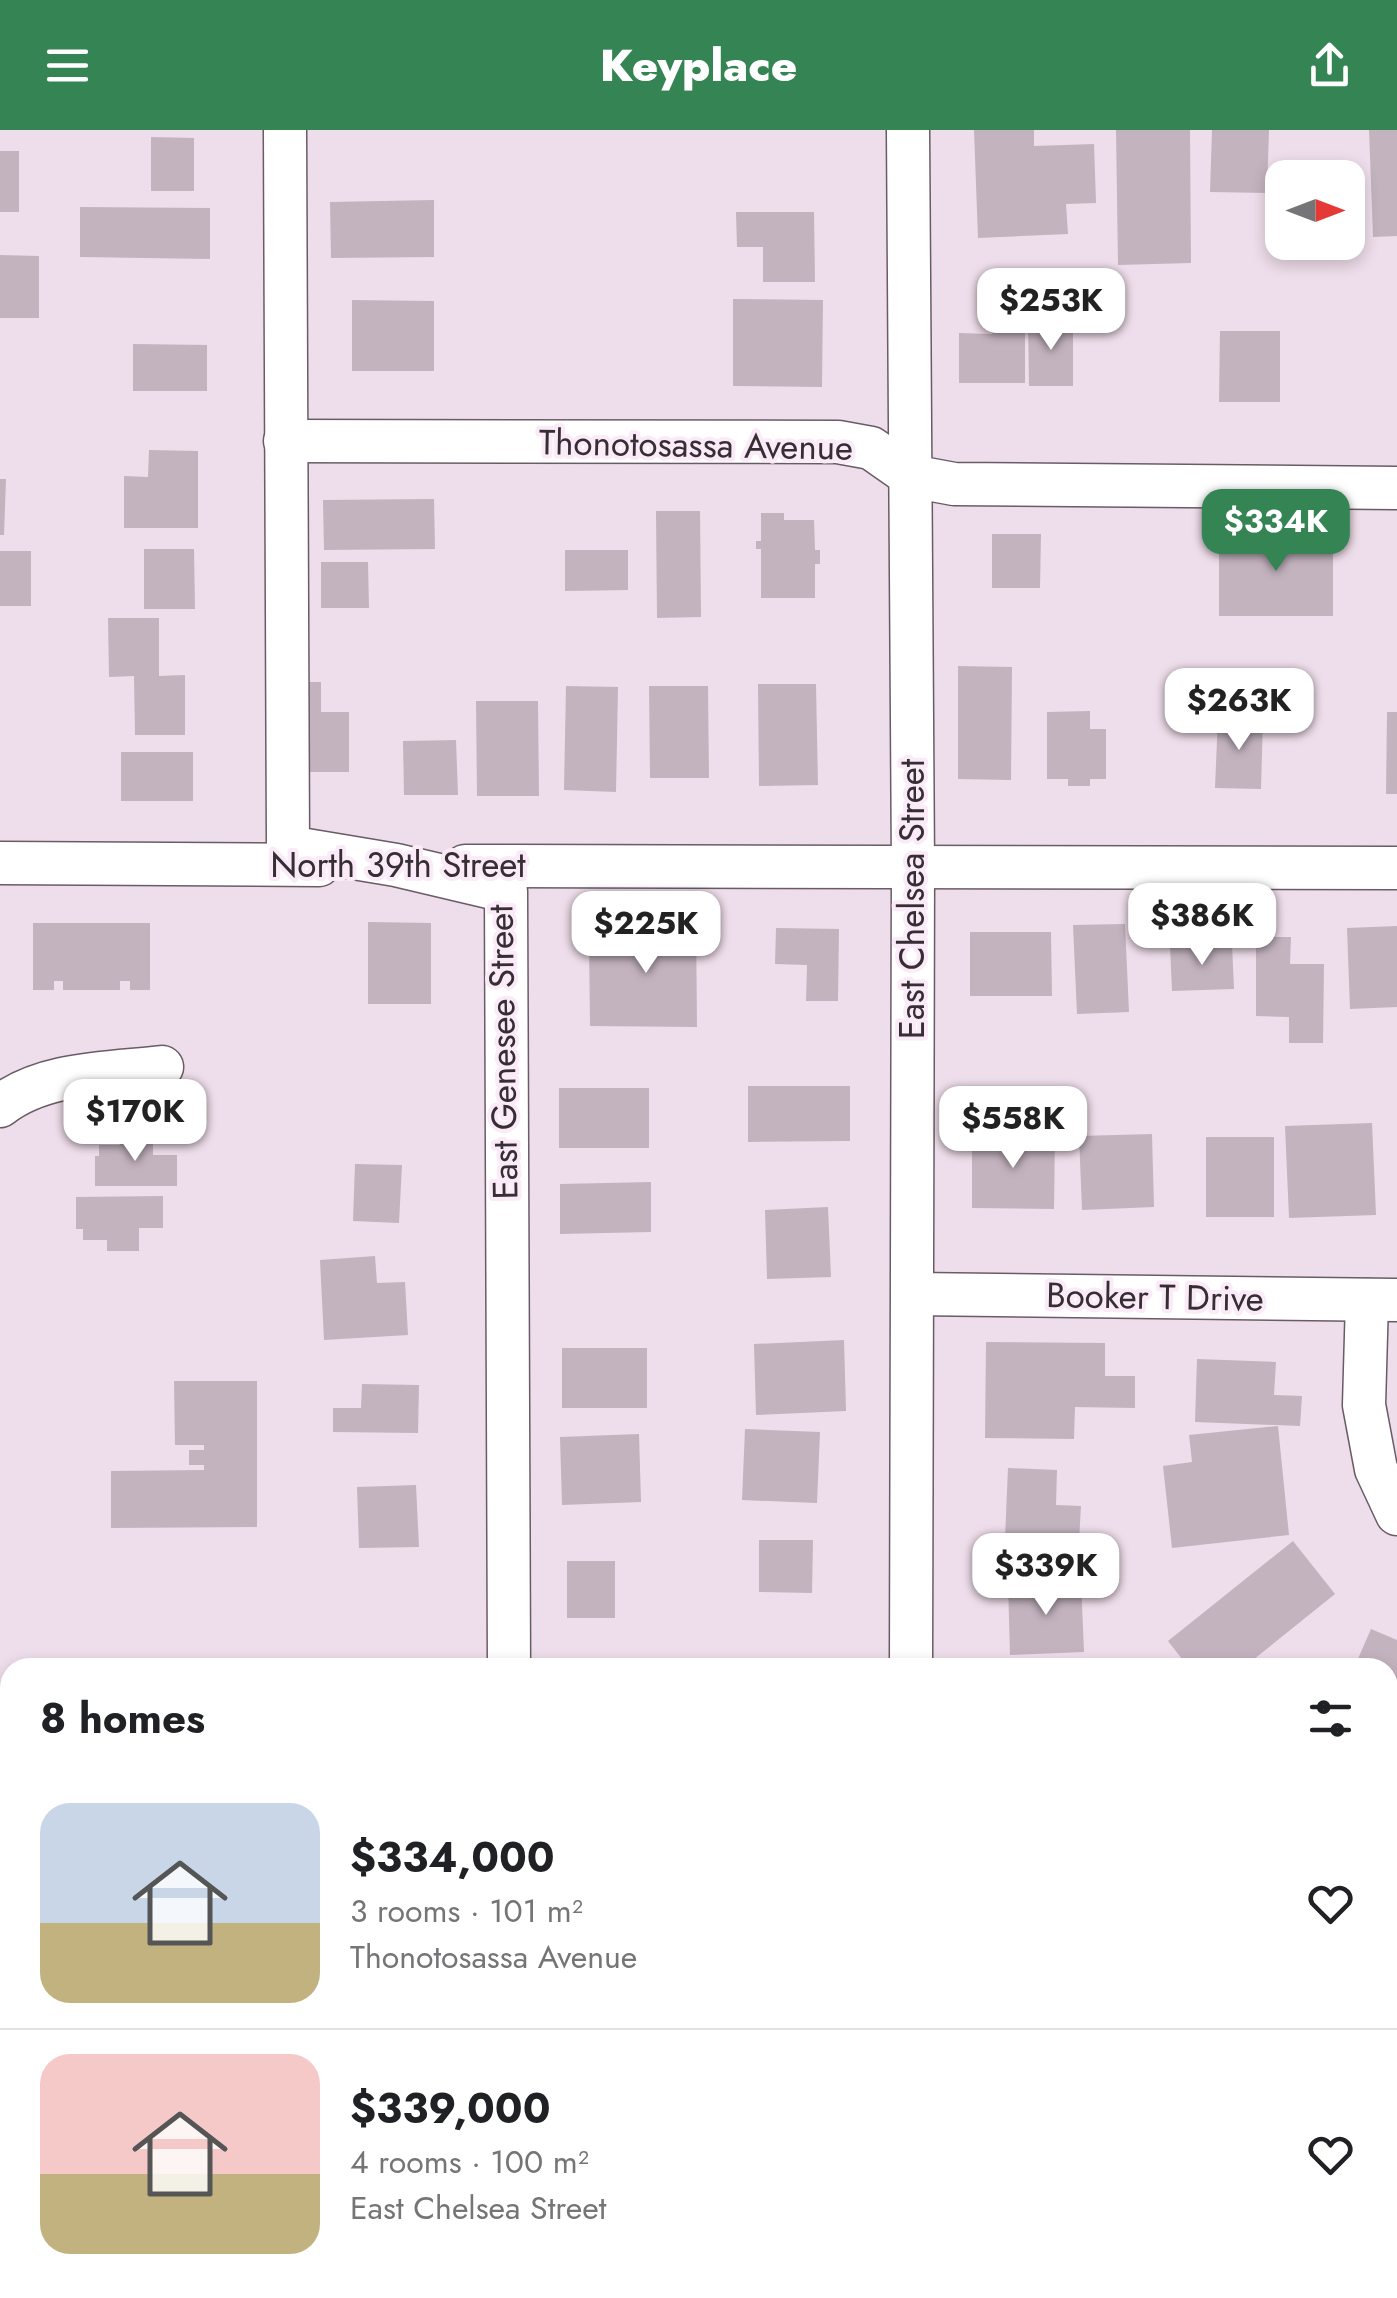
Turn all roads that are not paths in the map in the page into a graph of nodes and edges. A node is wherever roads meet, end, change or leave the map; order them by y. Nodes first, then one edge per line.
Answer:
1 (285, 130) edge
2 (908, 130) edge
3 (285, 441) junction
4 (911, 476) junction
5 (1397, 488) edge
6 (0, 863) edge
7 (396, 865) junction
8 (912, 867) junction
9 (1397, 868) edge
10 (162, 1067) dead end
11 (0, 1106) edge
12 (913, 1294) junction
13 (1382, 1300) edge
14 (1397, 1514) edge
15 (509, 1658) edge
16 (912, 1658) edge

1 - 3 street, East Genesee Street
2 - 4 street, East Chelsea Street
3 - 4 street, Thonotosassa Avenue
3 - 7 street, East Genesee Street
4 - 5 street, Thonotosassa Avenue
4 - 8 street, East Chelsea Street
6 - 7 street, North 39th Street
7 - 8 street, North 39th Street
7 - 15 street, East Genesee Street
8 - 9 street, North 39th Street
8 - 12 street, East Chelsea Street
10 - 11 street
12 - 13 street, Booker T Drive
12 - 16 street, East Chelsea Street
13 - 14 street

